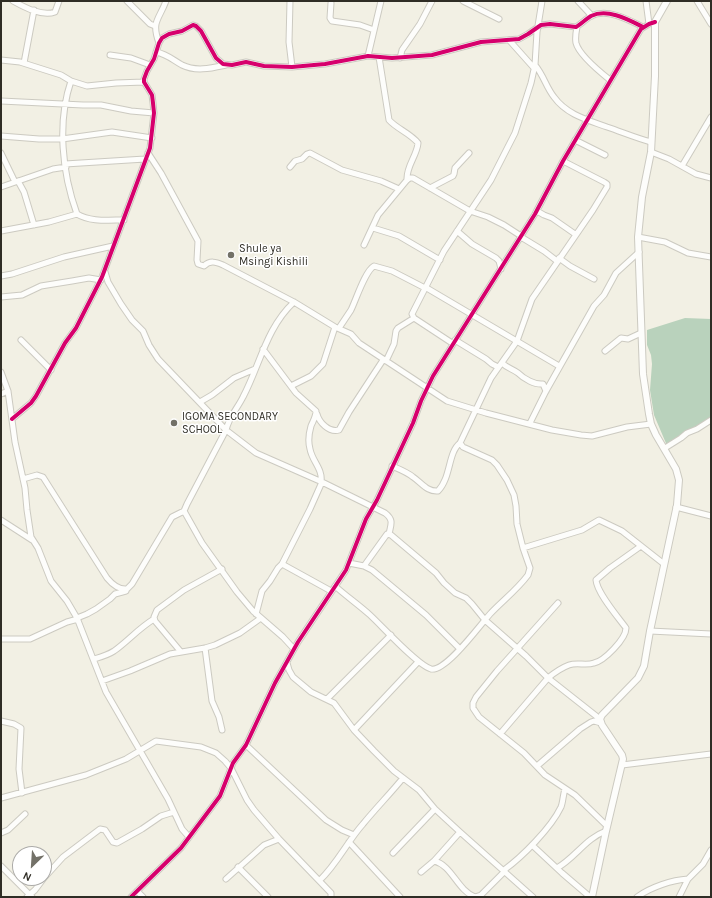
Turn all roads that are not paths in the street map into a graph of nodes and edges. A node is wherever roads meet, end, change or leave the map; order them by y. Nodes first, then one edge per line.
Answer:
1 (14, 1) edge
2 (59, 1) edge
3 (127, 1) edge
4 (166, 1) edge
5 (290, 1) edge
6 (381, 1) edge
7 (432, 1) edge
8 (463, 1) edge
9 (542, 1) edge
10 (578, 1) edge
11 (646, 1) edge
12 (667, 1) edge
13 (697, 1) edge
14 (330, 3) dead end
15 (34, 10) junction
16 (592, 16) junction
17 (499, 19) dead end
18 (652, 23) junction
19 (711, 24) edge
20 (155, 26) junction
21 (538, 26) junction
22 (577, 27) junction
23 (643, 27) junction
24 (374, 30) junction
25 (509, 40) junction
26 (159, 43) junction
27 (156, 52) junction
28 (110, 55) dead end
29 (368, 56) junction
30 (379, 57) junction
31 (400, 58) junction
32 (1, 60) edge
33 (24, 63) junction
34 (150, 65) junction
35 (227, 65) junction
36 (534, 66) junction
37 (292, 67) junction
38 (610, 80) junction
39 (70, 81) junction
40 (144, 82) junction
41 (1, 101) edge
42 (64, 103) junction
43 (154, 113) junction
44 (711, 117) edge
45 (586, 120) junction
46 (1, 136) edge
47 (62, 138) junction
48 (152, 138) junction
49 (575, 140) junction
50 (651, 142) junction
51 (651, 152) junction
52 (1, 153) edge
53 (148, 153) junction
54 (469, 153) dead end
55 (605, 155) dead end
56 (145, 159) junction
57 (563, 161) junction
58 (66, 166) junction
59 (682, 166) junction
60 (290, 167) dead end
61 (711, 178) edge
62 (407, 180) junction
63 (17, 182) junction
64 (1, 187) edge
65 (430, 188) junction
66 (399, 189) junction
67 (538, 210) junction
68 (470, 211) junction
69 (77, 214) junction
70 (124, 220) junction
71 (34, 225) junction
72 (373, 228) junction
73 (1, 231) edge
74 (458, 231) junction
75 (575, 234) junction
76 (521, 237) junction
77 (638, 237) junction
78 (364, 245) dead end
79 (113, 246) junction
80 (639, 252) junction
81 (711, 257) edge
82 (440, 260) junction
83 (558, 260) junction
84 (501, 269) junction
85 (104, 272) junction
86 (1, 276) edge
87 (594, 279) dead end
88 (101, 280) junction
89 (425, 288) junction
90 (1, 297) edge
91 (294, 302) junction
92 (471, 315) junction
93 (414, 318) junction
94 (337, 328) junction
95 (641, 333) junction
96 (21, 340) dead end
97 (453, 342) junction
98 (518, 342) junction
99 (264, 348) junction
100 (605, 351) dead end
101 (385, 360) junction
102 (500, 365) junction
103 (559, 366) junction
104 (255, 369) junction
105 (51, 370) junction
106 (1, 372) edge
107 (291, 386) junction
108 (426, 388) junction
109 (8, 391) junction
110 (546, 391) junction
111 (1, 394) edge
112 (200, 402) junction
113 (465, 407) junction
114 (476, 410) junction
115 (317, 413) junction
116 (472, 416) junction
117 (12, 419) junction
118 (711, 420) edge
119 (530, 423) junction
120 (651, 424) junction
121 (226, 430) junction
122 (460, 443) junction
123 (665, 448) junction
124 (392, 466) junction
125 (23, 480) junction
126 (321, 482) junction
127 (372, 507) junction
128 (676, 507) junction
129 (184, 511) junction
130 (711, 516) edge
131 (1, 520) edge
132 (389, 534) junction
133 (33, 541) junction
134 (641, 546) junction
135 (522, 548) junction
136 (349, 563) junction
137 (282, 564) junction
138 (664, 564) junction
139 (364, 566) junction
140 (222, 569) junction
141 (335, 586) junction
142 (127, 589) junction
143 (332, 591) junction
144 (558, 603) dead end
145 (256, 614) junction
146 (78, 618) junction
147 (261, 618) junction
148 (154, 619) junction
149 (485, 620) junction
150 (650, 631) junction
151 (711, 634) edge
152 (391, 635) junction
153 (1, 639) edge
154 (205, 648) junction
155 (294, 649) junction
156 (460, 649) junction
157 (517, 649) junction
158 (181, 652) junction
159 (94, 659) junction
160 (418, 662) junction
161 (287, 663) junction
162 (548, 678) junction
163 (102, 681) junction
164 (327, 699) junction
165 (1, 721) edge
166 (601, 721) junction
167 (222, 730) dead end
168 (354, 730) junction
169 (500, 734) junction
170 (246, 745) junction
171 (140, 751) junction
172 (711, 754) edge
173 (622, 765) junction
174 (537, 766) junction
175 (231, 768) junction
176 (403, 778) junction
177 (565, 789) junction
178 (22, 793) junction
179 (1, 798) edge
180 (435, 809) junction
181 (174, 812) junction
182 (25, 814) dead end
183 (606, 828) junction
184 (460, 832) junction
185 (1, 833) edge
186 (354, 835) junction
187 (189, 837) junction
188 (279, 839) junction
189 (349, 842) junction
190 (532, 845) junction
191 (711, 850) edge
192 (393, 853) dead end
193 (434, 861) junction
194 (1, 866) edge
195 (238, 867) junction
196 (557, 868) junction
197 (52, 869) edge
198 (504, 871) junction
199 (421, 872) dead end
200 (226, 879) dead end
201 (688, 879) junction
202 (320, 880) junction
203 (37, 886) edge
204 (137, 891) junction
205 (29, 896) edge
206 (131, 897) edge
207 (143, 897) edge
208 (268, 897) edge
209 (331, 897) edge
210 (400, 897) edge
211 (532, 897) edge
212 (591, 897) edge
213 (637, 897) edge
214 (679, 897) edge

1 - 15 street
2 - 15 street
3 - 20 street
4 - 20 street
5 - 37 street
6 - 24 street
7 - 31 street
8 - 17 street
9 - 21 street
10 - 16 street
11 - 18 street
12 - 18 main road
13 - 19 street
14 - 24 street
15 - 33 street
16 - 22 street
16 - 23 street
18 - 23 street
18 - 50 main road
20 - 26 street
21 - 22 street
21 - 25 street
21 - 36 street
22 - 38 street
23 - 38 street
24 - 29 street
25 - 31 street
25 - 36 street
26 - 27 street
26 - 35 street
27 - 34 street
27 - 35 street
28 - 34 street
29 - 30 street
29 - 37 street
30 - 31 street
30 - 62 street
32 - 33 street
33 - 39 street
34 - 40 street
35 - 37 street
36 - 45 street
36 - 68 street
38 - 45 street
39 - 40 street
39 - 42 street
40 - 43 street
41 - 42 street
42 - 43 street
42 - 47 street
43 - 48 street
44 - 59 street
45 - 49 street
45 - 50 street
46 - 47 street
47 - 48 street
47 - 58 street
48 - 53 street
49 - 55 street
49 - 57 street
50 - 51 main road
51 - 59 street
51 - 77 main road
52 - 63 street
53 - 56 street
53 - 91 street
54 - 65 street
56 - 58 street
56 - 70 street
57 - 67 street
57 - 75 street
58 - 63 street
58 - 69 street
59 - 61 street
60 - 66 street
62 - 65 street
62 - 66 street
63 - 64 street
63 - 71 street
65 - 68 street
66 - 72 street
67 - 75 street
67 - 76 street
68 - 74 street
68 - 76 street
69 - 70 street
69 - 71 street
70 - 79 street
71 - 73 street
72 - 78 street
72 - 82 street
74 - 82 street
74 - 84 street
75 - 83 street
76 - 83 street
76 - 84 street
77 - 80 main road
77 - 81 street
79 - 85 street
79 - 86 street
80 - 95 main road
80 - 103 street
82 - 89 street
83 - 87 street
83 - 98 street
84 - 92 street
85 - 88 street
85 - 112 street
88 - 90 street
88 - 105 street
89 - 92 street
89 - 93 street
89 - 94 street
91 - 94 street
91 - 99 street
92 - 97 street
92 - 98 street
93 - 97 street
93 - 101 street
94 - 101 street
94 - 107 street
95 - 100 street
95 - 120 main road
96 - 105 street
97 - 102 street
97 - 108 street
98 - 102 street
98 - 103 street
99 - 104 street
99 - 107 street
101 - 108 street
101 - 115 street
102 - 110 street
102 - 114 street
103 - 110 street
104 - 112 street
104 - 121 street
105 - 117 street
106 - 109 street
107 - 115 street
108 - 113 street
108 - 124 street
109 - 111 street
109 - 117 street
110 - 119 street
112 - 121 street
113 - 114 street
113 - 116 street
114 - 116 street
114 - 119 street
115 - 126 street
116 - 122 street
117 - 125 street
118 - 123 street
119 - 120 street
120 - 123 main road
121 - 126 street
121 - 129 street
122 - 124 street
122 - 135 street
123 - 128 main road
124 - 127 street
125 - 133 street
125 - 142 street
126 - 127 street
126 - 137 street
127 - 132 street
127 - 136 street
128 - 130 street
128 - 138 main road
129 - 140 street
129 - 142 street
131 - 133 street
132 - 139 street
132 - 149 street
133 - 146 street
134 - 135 street
134 - 138 street
134 - 162 street
135 - 149 street
136 - 139 street
136 - 141 street
137 - 143 street
137 - 145 street
138 - 150 main road
139 - 156 street
140 - 145 street
140 - 148 street
141 - 143 street
141 - 152 street
142 - 146 street
143 - 155 street
144 - 157 street
145 - 147 street
146 - 153 street
146 - 159 street
147 - 154 street
147 - 155 street
148 - 158 street
148 - 159 street
149 - 156 street
149 - 157 street
150 - 151 street
150 - 166 main road
152 - 160 street
152 - 164 street
154 - 158 street
154 - 167 street
155 - 161 street
156 - 160 street
157 - 162 street
157 - 169 street
158 - 163 street
159 - 163 street
160 - 168 street
161 - 164 street
161 - 170 street
162 - 166 street
162 - 169 street
163 - 171 street
164 - 168 street
165 - 178 street
166 - 173 main road
166 - 174 street
168 - 176 street
169 - 174 street
170 - 175 street
170 - 186 street
171 - 175 street
171 - 178 street
171 - 181 street
172 - 173 street
173 - 183 main road
174 - 177 street
175 - 187 street
175 - 188 street
176 - 180 street
176 - 186 street
177 - 183 street
177 - 190 street
178 - 179 street
180 - 184 street
180 - 192 street
181 - 187 street
181 - 197 street
182 - 185 street
183 - 196 street
183 - 212 main road
184 - 193 street
184 - 198 street
186 - 189 street
187 - 204 street
188 - 195 street
188 - 202 street
189 - 202 street
189 - 210 street
190 - 196 street
190 - 198 street
191 - 201 street
193 - 198 street
193 - 199 street
194 - 205 street
195 - 200 street
195 - 208 street
196 - 212 street
198 - 211 street
201 - 213 street
201 - 214 street
202 - 209 street
203 - 205 street
204 - 206 street
204 - 207 street

